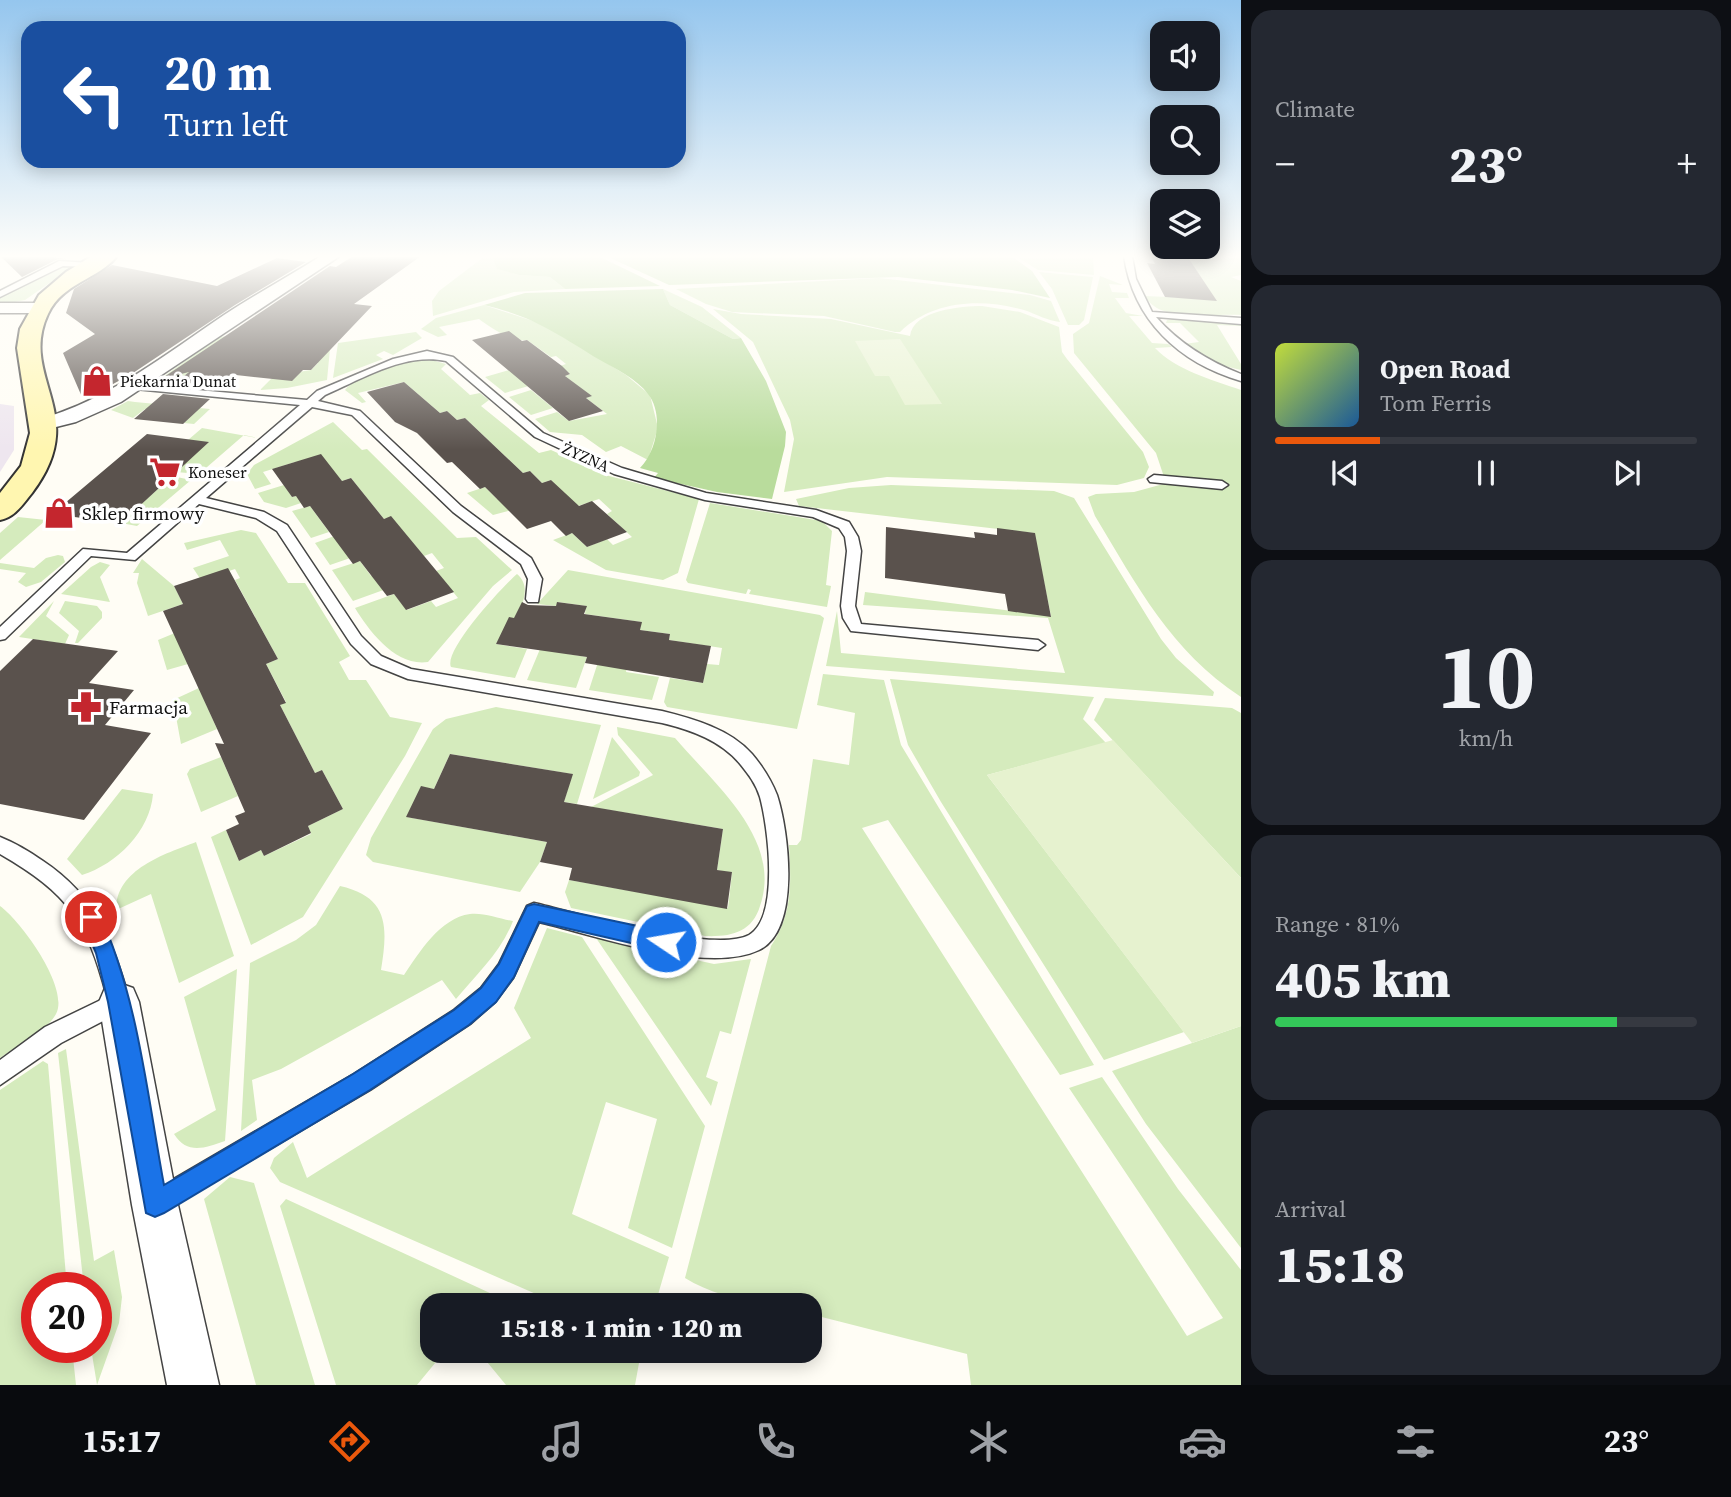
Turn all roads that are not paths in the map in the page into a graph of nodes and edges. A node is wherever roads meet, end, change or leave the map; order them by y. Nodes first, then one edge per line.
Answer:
1 (36, 321) edge
2 (229, 321) edge
3 (1154, 321) edge
4 (1241, 379) edge
5 (135, 386) junction
6 (307, 404) junction
7 (44, 424) junction
8 (1154, 479) dead end
9 (1222, 485) dead end
10 (10, 489) edge
11 (197, 500) junction
12 (0, 511) edge
13 (533, 599) dead end
14 (0, 635) edge
15 (1038, 645) dead end
16 (0, 845) edge
17 (119, 1002) junction
18 (0, 1074) edge
19 (155, 1205) junction
20 (193, 1385) edge

1 - 7 street
2 - 5 street
3 - 4 lane
5 - 6 lane
5 - 7 street
6 - 11 lane, ŻYZNA
6 - 13 lane
6 - 15 lane, ŻYZNA
7 - 10 street
8 - 9 lane
10 - 12 street
11 - 14 lane, ŻYZNA
11 - 19 lane
16 - 17 lane
17 - 18 lane
17 - 19 street
19 - 20 street

